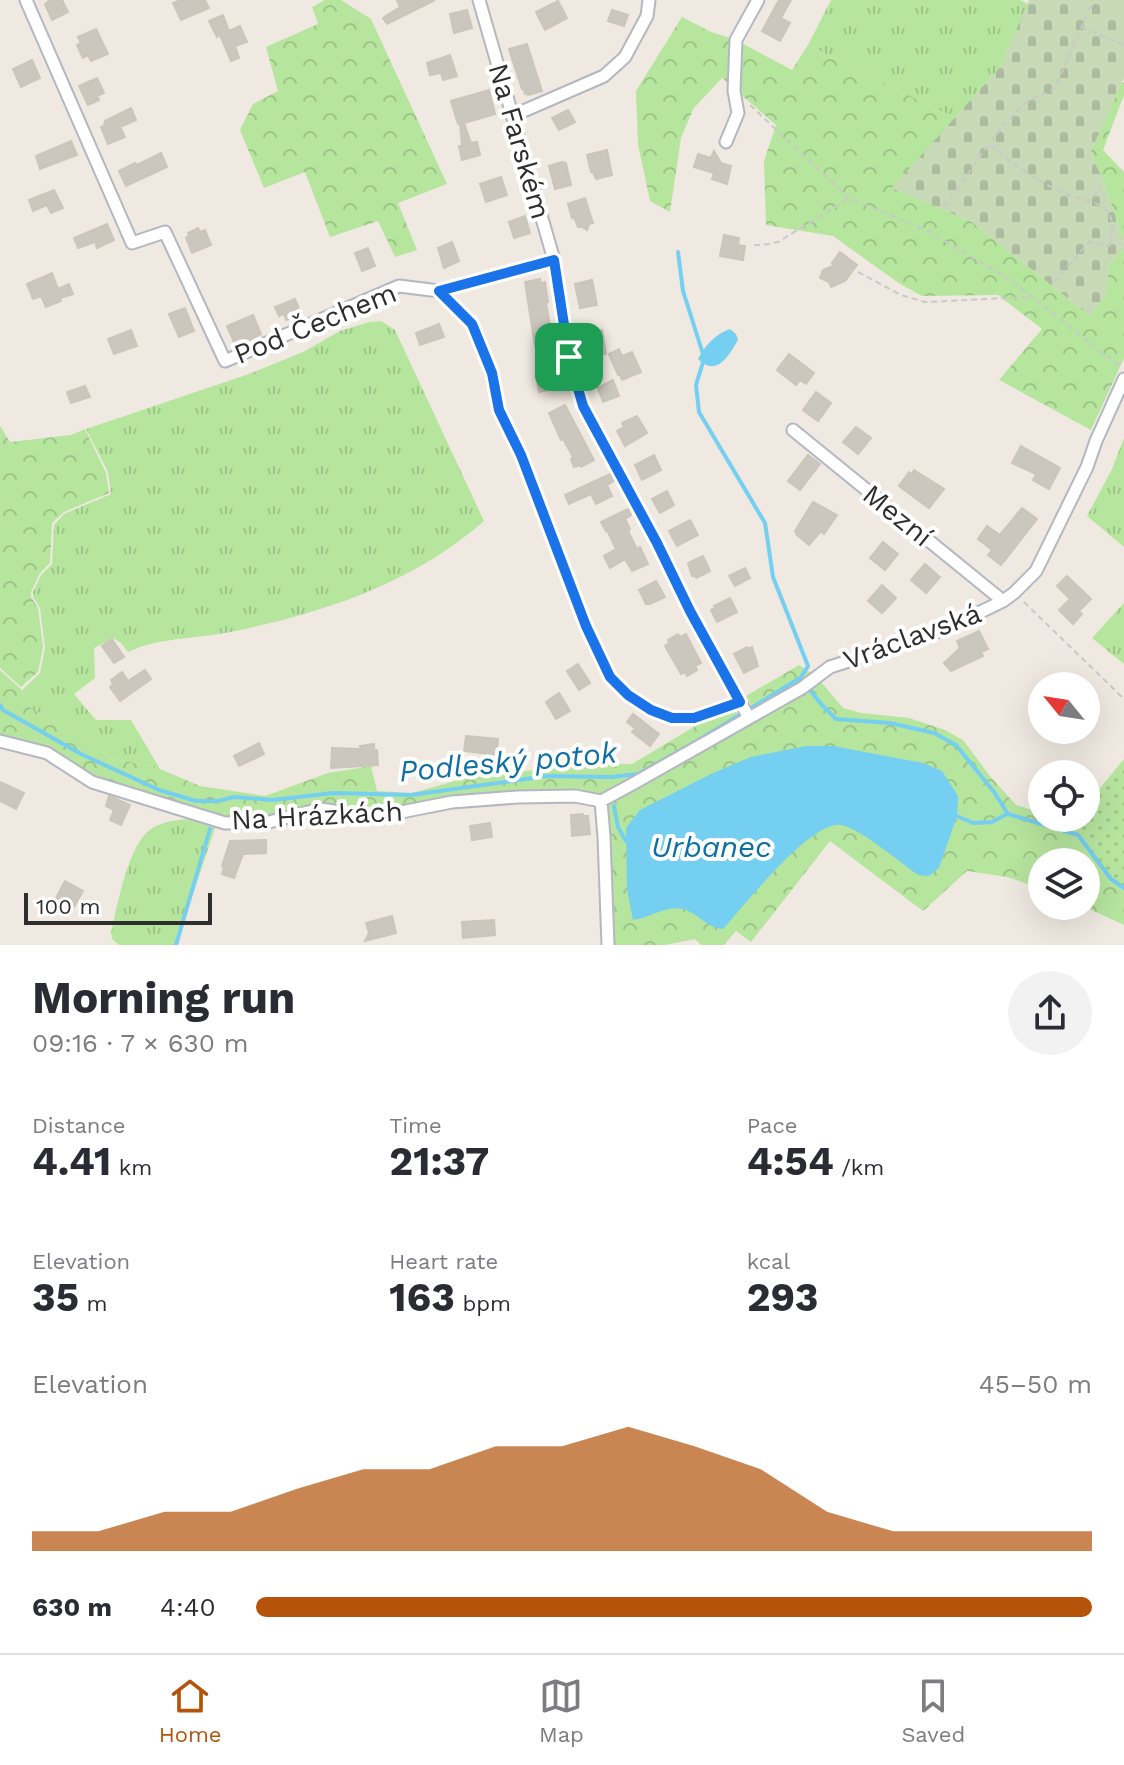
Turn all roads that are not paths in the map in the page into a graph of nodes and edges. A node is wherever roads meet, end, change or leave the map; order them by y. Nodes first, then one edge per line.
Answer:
1 (26, 0) edge
2 (479, 0) edge
3 (649, 0) edge
4 (758, 0) edge
5 (512, 116) junction
6 (726, 142) dead end
7 (554, 260) junction
8 (439, 291) junction
9 (1124, 379) edge
10 (793, 430) dead end
11 (1003, 601) junction
12 (745, 711) junction
13 (0, 741) edge
14 (601, 801) junction
15 (608, 945) edge

1 - 8 street, Pod Čechem
2 - 5 street, Na Farském
3 - 5 street
4 - 6 street
5 - 7 street, Na Farském
7 - 8 street, Pod Čechem
7 - 12 street, Na Farském
8 - 12 street
9 - 11 street, Vráclavská
10 - 11 street, Mezní
11 - 12 street, Vráclavská
12 - 14 street, Vráclavská
13 - 14 street, Na Hrázkách
14 - 15 street

